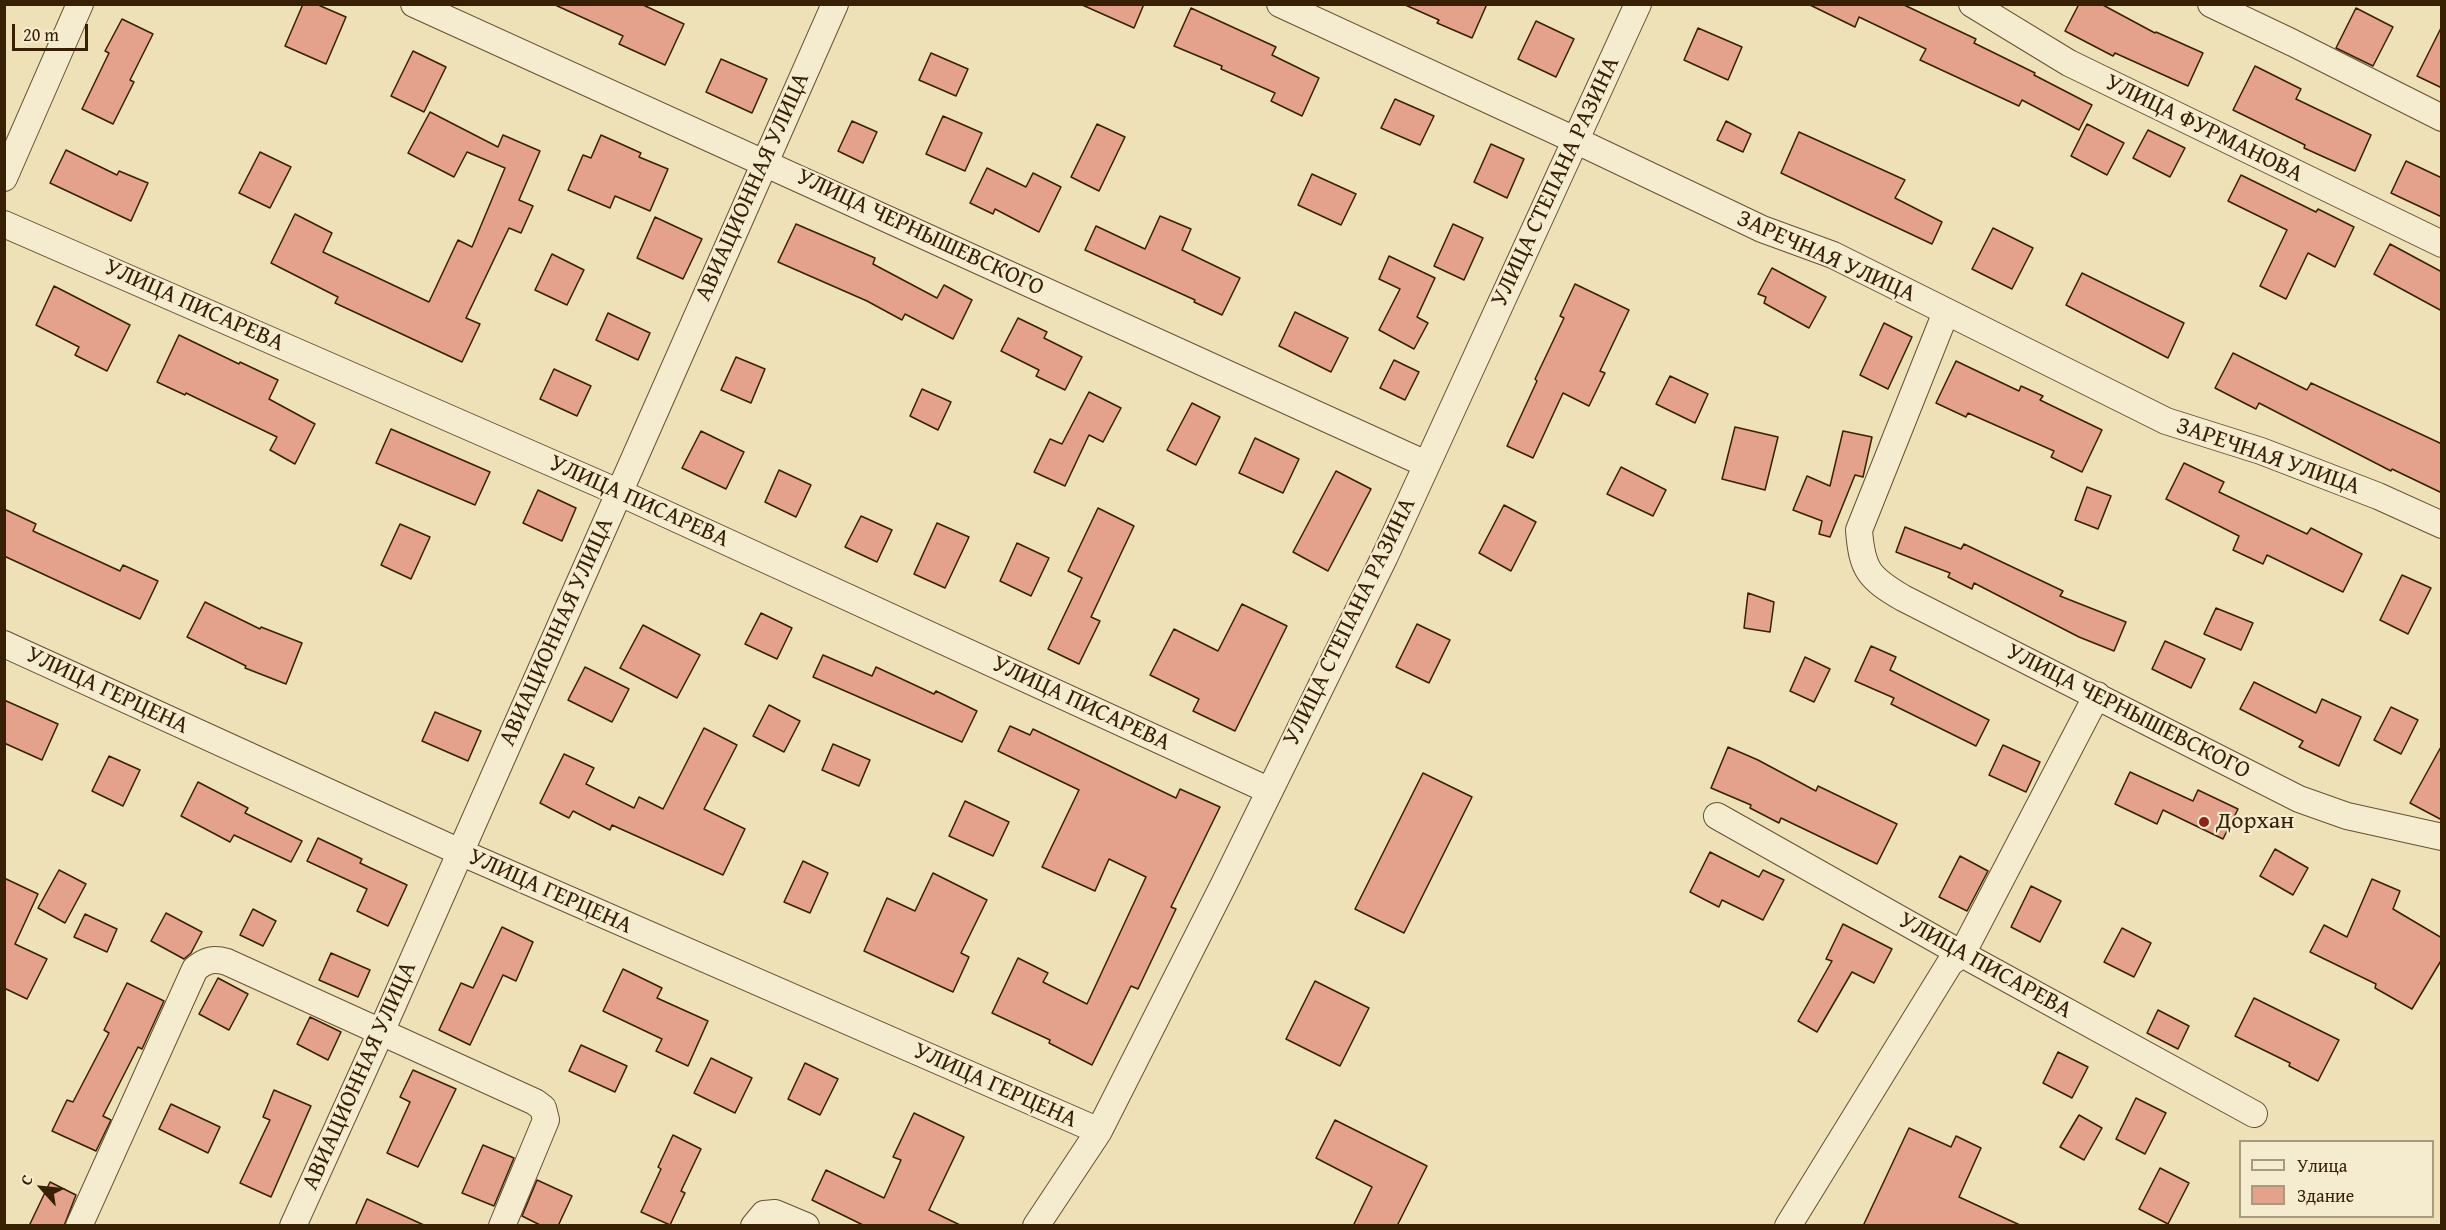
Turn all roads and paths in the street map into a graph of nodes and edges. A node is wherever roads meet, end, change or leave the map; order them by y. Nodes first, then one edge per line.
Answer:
1 (80, 4) edge
2 (414, 4) edge
3 (835, 4) edge
4 (1280, 4) edge
5 (1638, 4) edge
6 (1972, 4) edge
7 (2211, 4) edge
8 (2442, 118) edge
9 (1575, 140) junction
10 (764, 162) junction
11 (4, 178) edge
12 (4, 224) edge
13 (2442, 244) edge
14 (1946, 312) junction
15 (1426, 464) junction
16 (618, 492) junction
17 (2442, 525) edge
18 (4, 644) edge
19 (2097, 695) junction
20 (1269, 790) junction
21 (1717, 816) dead end
22 (2442, 837) edge
23 (460, 852) junction
24 (1962, 954) junction
25 (381, 1032) junction
26 (2254, 1114) dead end
27 (1099, 1131) junction
28 (79, 1226) edge
29 (293, 1226) edge
30 (502, 1226) edge
31 (754, 1226) edge
32 (806, 1226) edge
33 (1036, 1226) edge
34 (1788, 1226) edge

1 - 11 street
2 - 10 street, УЛИЦА ЧЕРНЫШЕВСКОГО
3 - 10 street, АВИАЦИОННАЯ УЛИЦА
4 - 9 street, ЗАРЕЧНАЯ УЛИЦА
5 - 9 street, УЛИЦА СТЕПАНА РАЗИНА
6 - 13 street, УЛИЦА ФУРМАНОВА
7 - 8 street
9 - 14 street, ЗАРЕЧНАЯ УЛИЦА
9 - 15 street, УЛИЦА СТЕПАНА РАЗИНА
10 - 15 street, УЛИЦА ЧЕРНЫШЕВСКОГО
10 - 16 street, АВИАЦИОННАЯ УЛИЦА
12 - 16 street, УЛИЦА ПИСАРЕВА
14 - 17 street, ЗАРЕЧНАЯ УЛИЦА
14 - 19 street, УЛИЦА ЧЕРНЫШЕВСКОГО
15 - 20 street, УЛИЦА СТЕПАНА РАЗИНА
16 - 20 street, УЛИЦА ПИСАРЕВА
16 - 23 street, АВИАЦИОННАЯ УЛИЦА
18 - 23 street, УЛИЦА ГЕРЦЕНА
19 - 22 street, УЛИЦА ЧЕРНЫШЕВСКОГО
19 - 24 street
20 - 27 street, УЛИЦА СТЕПАНА РАЗИНА
21 - 24 street, УЛИЦА ПИСАРЕВА
23 - 25 street, АВИАЦИОННАЯ УЛИЦА
23 - 27 street, УЛИЦА ГЕРЦЕНА
24 - 26 street, УЛИЦА ПИСАРЕВА
24 - 34 street
25 - 28 street
25 - 29 street, АВИАЦИОННАЯ УЛИЦА
25 - 30 street
27 - 33 street, УЛИЦА СТЕПАНА РАЗИНА
31 - 32 street

